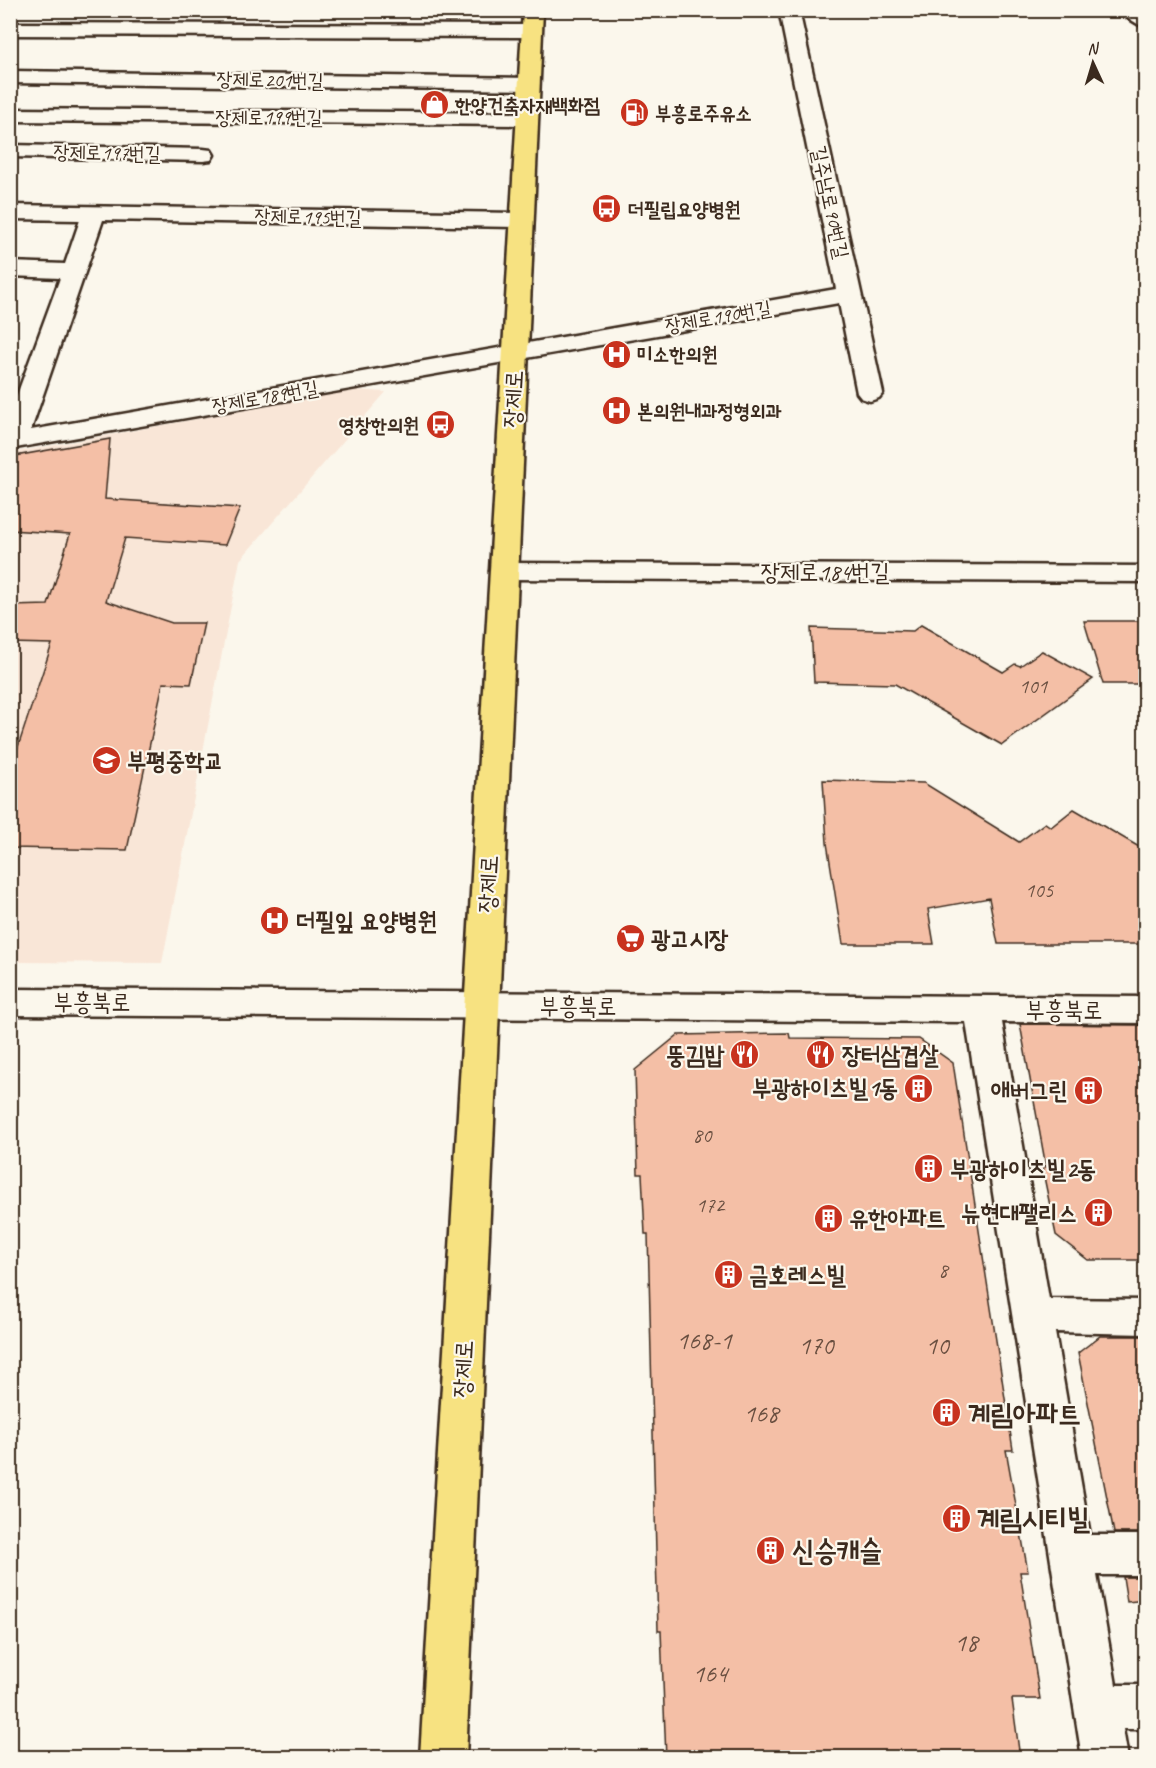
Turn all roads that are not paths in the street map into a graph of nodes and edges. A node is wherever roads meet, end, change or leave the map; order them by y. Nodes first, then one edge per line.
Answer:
1 (789, 10) edge
2 (1124, 10) edge
3 (532, 21) edge
4 (1146, 23) edge
5 (10, 29) edge
6 (10, 77) edge
7 (529, 84) junction
8 (10, 115) edge
9 (527, 119) junction
10 (10, 151) edge
11 (203, 155) dead end
12 (10, 212) edge
13 (94, 213) junction
14 (522, 220) junction
15 (10, 269) edge
16 (74, 271) junction
17 (849, 294) junction
18 (515, 353) junction
19 (22, 384) edge
20 (870, 393) dead end
21 (12, 441) edge
22 (504, 571) junction
23 (1146, 574) edge
24 (10, 1002) edge
25 (482, 1005) junction
26 (982, 1009) junction
27 (1146, 1010) edge
28 (1032, 1314) junction
29 (1146, 1317) edge
30 (1072, 1555) junction
31 (1146, 1555) edge
32 (1097, 1707) junction
33 (1146, 1707) edge
34 (443, 1758) edge
35 (1106, 1758) edge

1 - 17 street, 길주남로90번길
2 - 4 street
3 - 5 street
3 - 7 main road, 장제로
6 - 7 street, 장제로201번길
7 - 9 main road, 장제로
8 - 9 street, 장제로199번길
9 - 14 main road, 장제로
10 - 11 street, 장제로197번길
12 - 13 street, 장제로195번길
13 - 14 street, 장제로195번길
13 - 16 street
14 - 18 main road, 장제로
15 - 16 street
16 - 19 street, 장제로189번길
17 - 18 street, 장제로190번길
17 - 20 street, 길주남로90번길
18 - 21 street, 장제로189번길
18 - 22 main road, 장제로
19 - 21 street, 장제로189번길
22 - 23 street, 장제로184번길
22 - 25 main road, 장제로
24 - 25 street, 부흥북로
25 - 26 street, 부흥북로
25 - 34 main road, 장제로
26 - 27 street, 부흥북로
26 - 28 street
28 - 29 street
28 - 30 street
30 - 31 street
30 - 32 street
32 - 33 street
32 - 35 street

